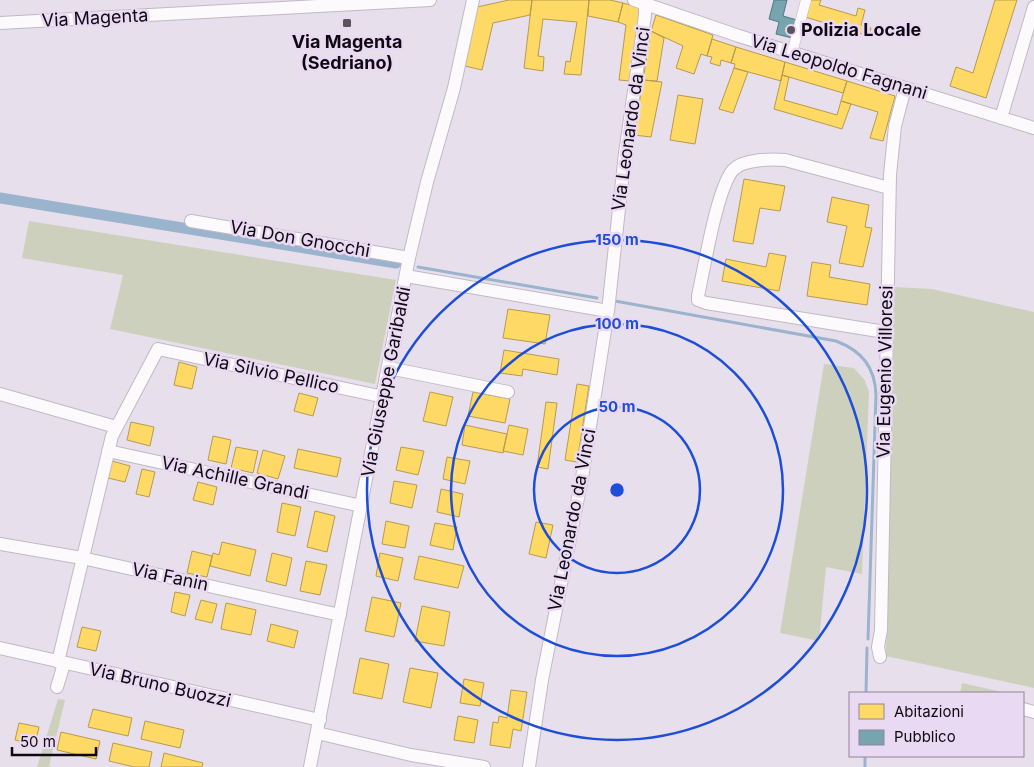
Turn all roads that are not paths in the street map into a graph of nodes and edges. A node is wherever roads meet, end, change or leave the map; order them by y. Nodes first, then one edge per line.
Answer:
1 (430, 0) edge
2 (473, 0) edge
3 (806, 0) edge
4 (641, 1) edge
5 (290, 4) edge
6 (1034, 7) edge
7 (0, 23) edge
8 (792, 53) junction
9 (905, 88) junction
10 (1001, 118) junction
11 (1034, 128) edge
12 (889, 188) junction
13 (191, 220) dead end
14 (409, 258) junction
15 (406, 276) junction
16 (608, 311) junction
17 (885, 332) junction
18 (389, 368) junction
19 (508, 392) dead end
20 (0, 394) edge
21 (384, 397) junction
22 (116, 426) junction
23 (108, 451) junction
24 (362, 506) junction
25 (0, 544) edge
26 (82, 558) junction
27 (340, 615) junction
28 (0, 648) edge
29 (880, 657) dead end
30 (61, 663) junction
31 (57, 687) dead end
32 (320, 720) junction
33 (317, 733) junction
34 (310, 767) edge
35 (484, 767) edge
36 (529, 767) edge

1 - 5 street, Via Magenta
2 - 14 street, Via Giuseppe Garibaldi
3 - 8 street
4 - 8 street, Via Leopoldo Fagnani
4 - 16 street, Via Leonardo da Vinci
5 - 7 street, Via Magenta
6 - 10 street
8 - 9 street, Via Leopoldo Fagnani
9 - 10 street, Via Leopoldo Fagnani
9 - 12 street, Via Eugenio Villoresi
10 - 11 street, Via Leopoldo Fagnani
12 - 17 street, Via Eugenio Villoresi
12 - 17 street
13 - 14 street, Via Don Gnocchi
14 - 15 street, Via Giuseppe Garibaldi
15 - 16 street
15 - 18 street, Via Giuseppe Garibaldi
16 - 36 street, Via Leonardo da Vinci
17 - 29 street, Via Eugenio Villoresi
18 - 19 street
18 - 21 street, Via Giuseppe Garibaldi
20 - 22 street
21 - 22 street, Via Silvio Pellico
21 - 24 street, Via Giuseppe Garibaldi
22 - 23 street
23 - 24 street, Via Achille Grandi
23 - 26 street
24 - 27 street, Via Giuseppe Garibaldi
25 - 26 street, Via Fanin
26 - 27 street, Via Fanin
26 - 30 street
27 - 32 street, Via Giuseppe Garibaldi
28 - 30 street, Via Bruno Buozzi
30 - 31 street
30 - 32 street, Via Bruno Buozzi
32 - 33 street, Via Giuseppe Garibaldi
33 - 34 street, Via Giuseppe Garibaldi
33 - 35 street

